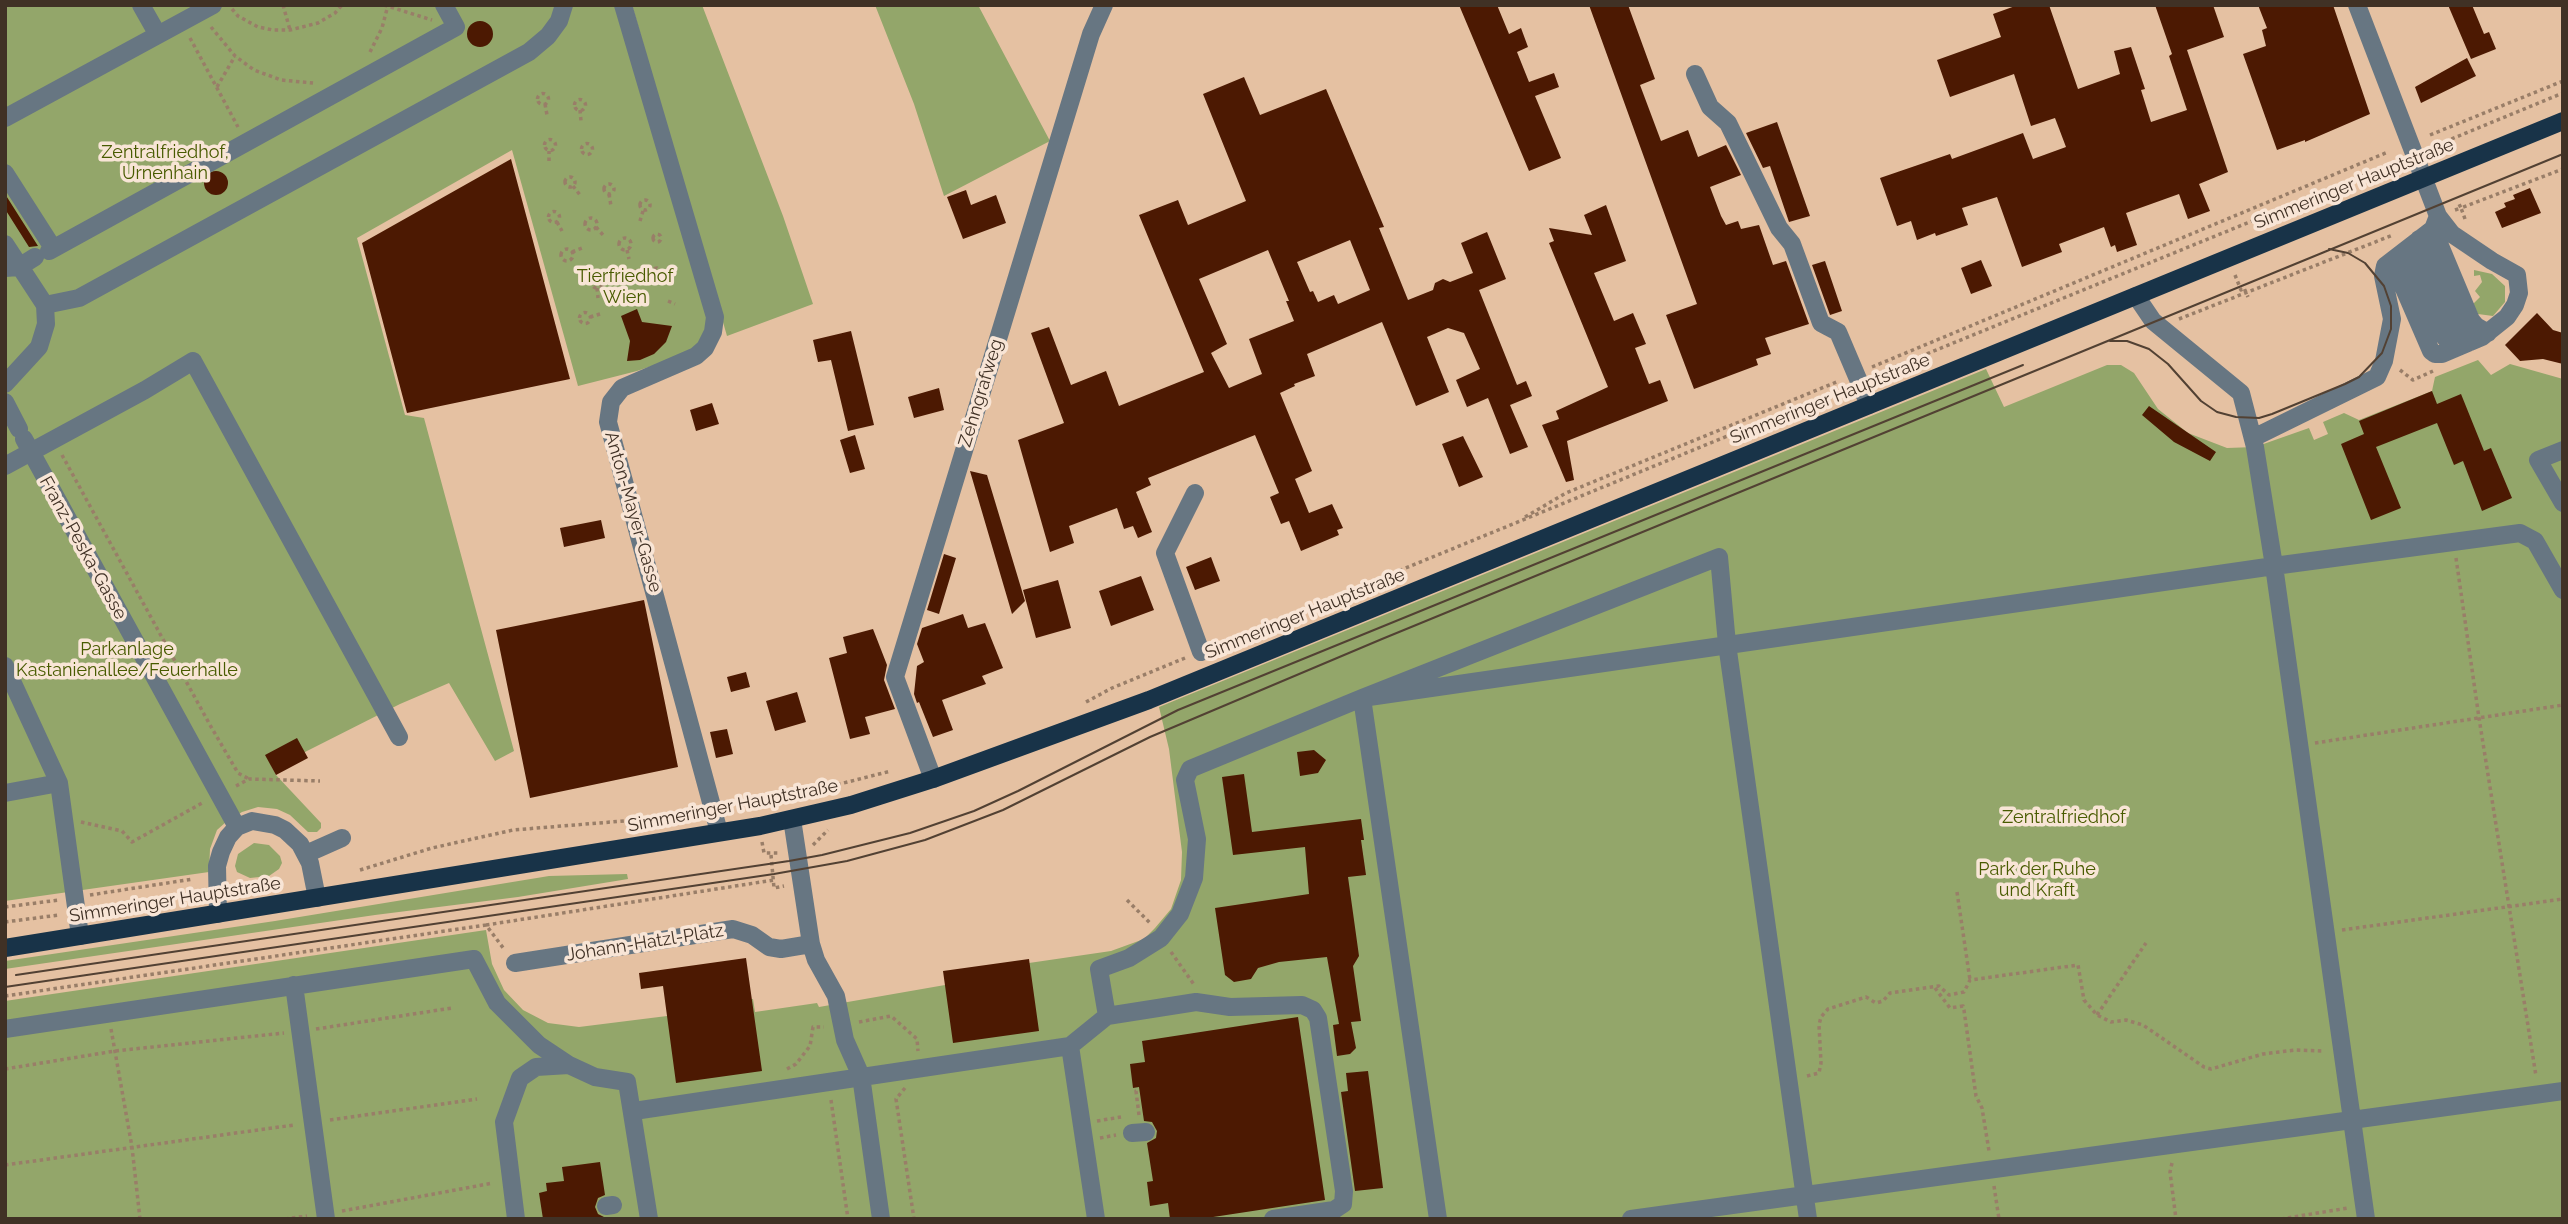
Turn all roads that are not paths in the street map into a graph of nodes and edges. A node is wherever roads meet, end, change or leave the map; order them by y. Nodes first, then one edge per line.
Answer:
1 (141, 5) edge
2 (444, 5) edge
3 (564, 5) edge
4 (624, 5) edge
5 (1104, 5) edge
6 (2357, 5) edge
7 (208, 9) edge
8 (158, 35) junction
9 (1695, 74) dead end
10 (5, 118) edge
11 (2563, 121) edge
12 (5, 173) edge
13 (2423, 179) junction
14 (2414, 238) junction
15 (5, 244) edge
16 (46, 252) junction
17 (12, 267) edge
18 (2136, 296) junction
19 (45, 305) junction
20 (2488, 333) junction
21 (2462, 346) junction
22 (5, 384) edge
23 (5, 402) edge
24 (1869, 405) junction
25 (2253, 438) junction
26 (25, 440) junction
27 (2563, 450) edge
28 (5, 466) edge
29 (1195, 494) dead end
30 (2563, 503) edge
31 (2274, 566) junction
32 (2563, 590) edge
33 (1727, 644) junction
34 (1201, 652) road end
35 (5, 666) edge
36 (10, 689) edge
37 (1363, 698) junction
38 (399, 737) dead end
39 (933, 779) junction
40 (59, 783) junction
41 (5, 793) edge
42 (792, 819) junction
43 (717, 823) junction
44 (237, 827) junction
45 (341, 838) dead end
46 (306, 854) junction
47 (317, 898) junction
48 (218, 914) junction
49 (80, 936) junction
50 (811, 944) junction
51 (5, 948) edge
52 (515, 963) road end
53 (294, 985) junction
54 (1107, 1016) junction
55 (5, 1029) edge
56 (1070, 1046) junction
57 (569, 1065) junction
58 (861, 1076) junction
59 (2563, 1091) edge
60 (634, 1111) junction
61 (2353, 1120) junction
62 (1804, 1196) junction
63 (2365, 1212) edge
64 (326, 1216) edge
65 (516, 1219) edge
66 (649, 1219) edge
67 (881, 1219) edge
68 (1096, 1219) edge
69 (1273, 1219) edge
70 (1438, 1219) edge
71 (1631, 1219) edge
72 (1808, 1219) edge

1 - 8 street
2 - 16 street
3 - 19 street
4 - 43 street, Anton-Mayer-Gasse
5 - 39 street, Zehngrafweg
6 - 13 street
7 - 8 street
8 - 10 street
9 - 24 street
11 - 13 main road, Simmeringer Hauptstraße
12 - 16 street
13 - 14 street
13 - 18 main road, Simmeringer Hauptstraße
14 - 20 street
14 - 20 street
14 - 21 street
14 - 21 street
14 - 25 street
15 - 17 street
16 - 17 street
17 - 19 street
18 - 24 main road, Simmeringer Hauptstraße
18 - 25 street
19 - 22 street
20 - 21 street
23 - 26 street, Franz-Peska-Gasse
24 - 39 main road, Simmeringer Hauptstraße
25 - 31 street
26 - 28 street
26 - 38 street
26 - 44 street, Franz-Peska-Gasse
27 - 30 street
29 - 34 street
31 - 32 street
31 - 33 street
31 - 61 street
33 - 37 street
33 - 37 street
33 - 62 street
35 - 36 street
36 - 40 street
37 - 54 street
37 - 70 street
39 - 42 main road, Simmeringer Hauptstraße
40 - 41 street
40 - 49 street
42 - 43 main road, Simmeringer Hauptstraße
42 - 50 street
43 - 47 main road, Simmeringer Hauptstraße
44 - 46 street
44 - 48 street
45 - 46 street
46 - 47 street
47 - 48 main road, Simmeringer Hauptstraße
48 - 49 main road, Simmeringer Hauptstraße
49 - 51 main road, Simmeringer Hauptstraße
50 - 52 street, Johann-Hatzl-Platz
50 - 58 street
53 - 55 street
53 - 57 street
53 - 64 street
54 - 56 street
54 - 69 street
56 - 58 street
56 - 68 street
57 - 60 street
57 - 65 street
58 - 60 street
58 - 67 street
59 - 61 street
60 - 66 street
61 - 62 street
61 - 63 street
62 - 71 street
62 - 72 street

